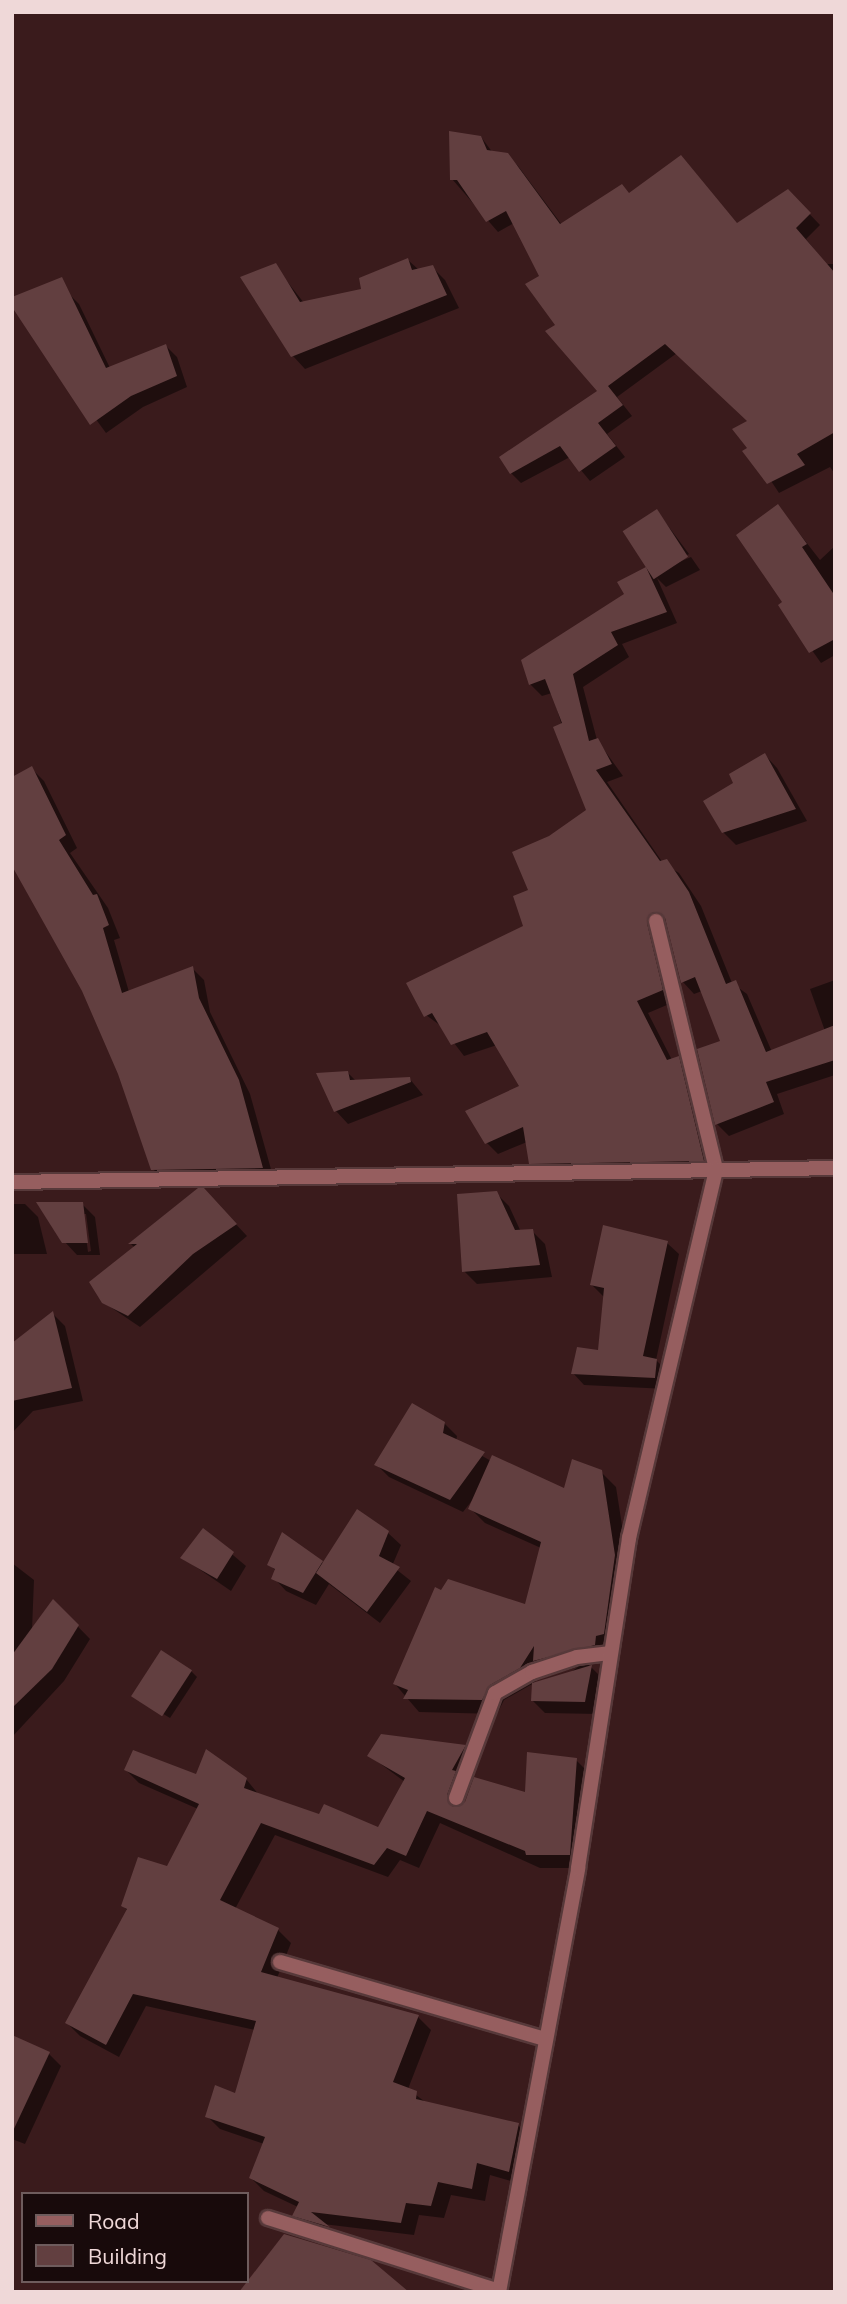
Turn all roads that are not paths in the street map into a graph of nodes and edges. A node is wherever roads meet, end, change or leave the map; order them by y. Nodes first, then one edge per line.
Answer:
1 (656, 921) dead end
2 (835, 1168) edge
3 (716, 1169) junction
4 (12, 1182) edge
5 (609, 1653) junction
6 (456, 1798) dead end
7 (279, 1962) dead end
8 (545, 2039) junction
9 (268, 2218) dead end
10 (499, 2292) edge

1 - 3 street
2 - 3 street
3 - 4 street
3 - 5 street
5 - 6 street
5 - 8 street
7 - 8 street
8 - 10 street
9 - 10 street

